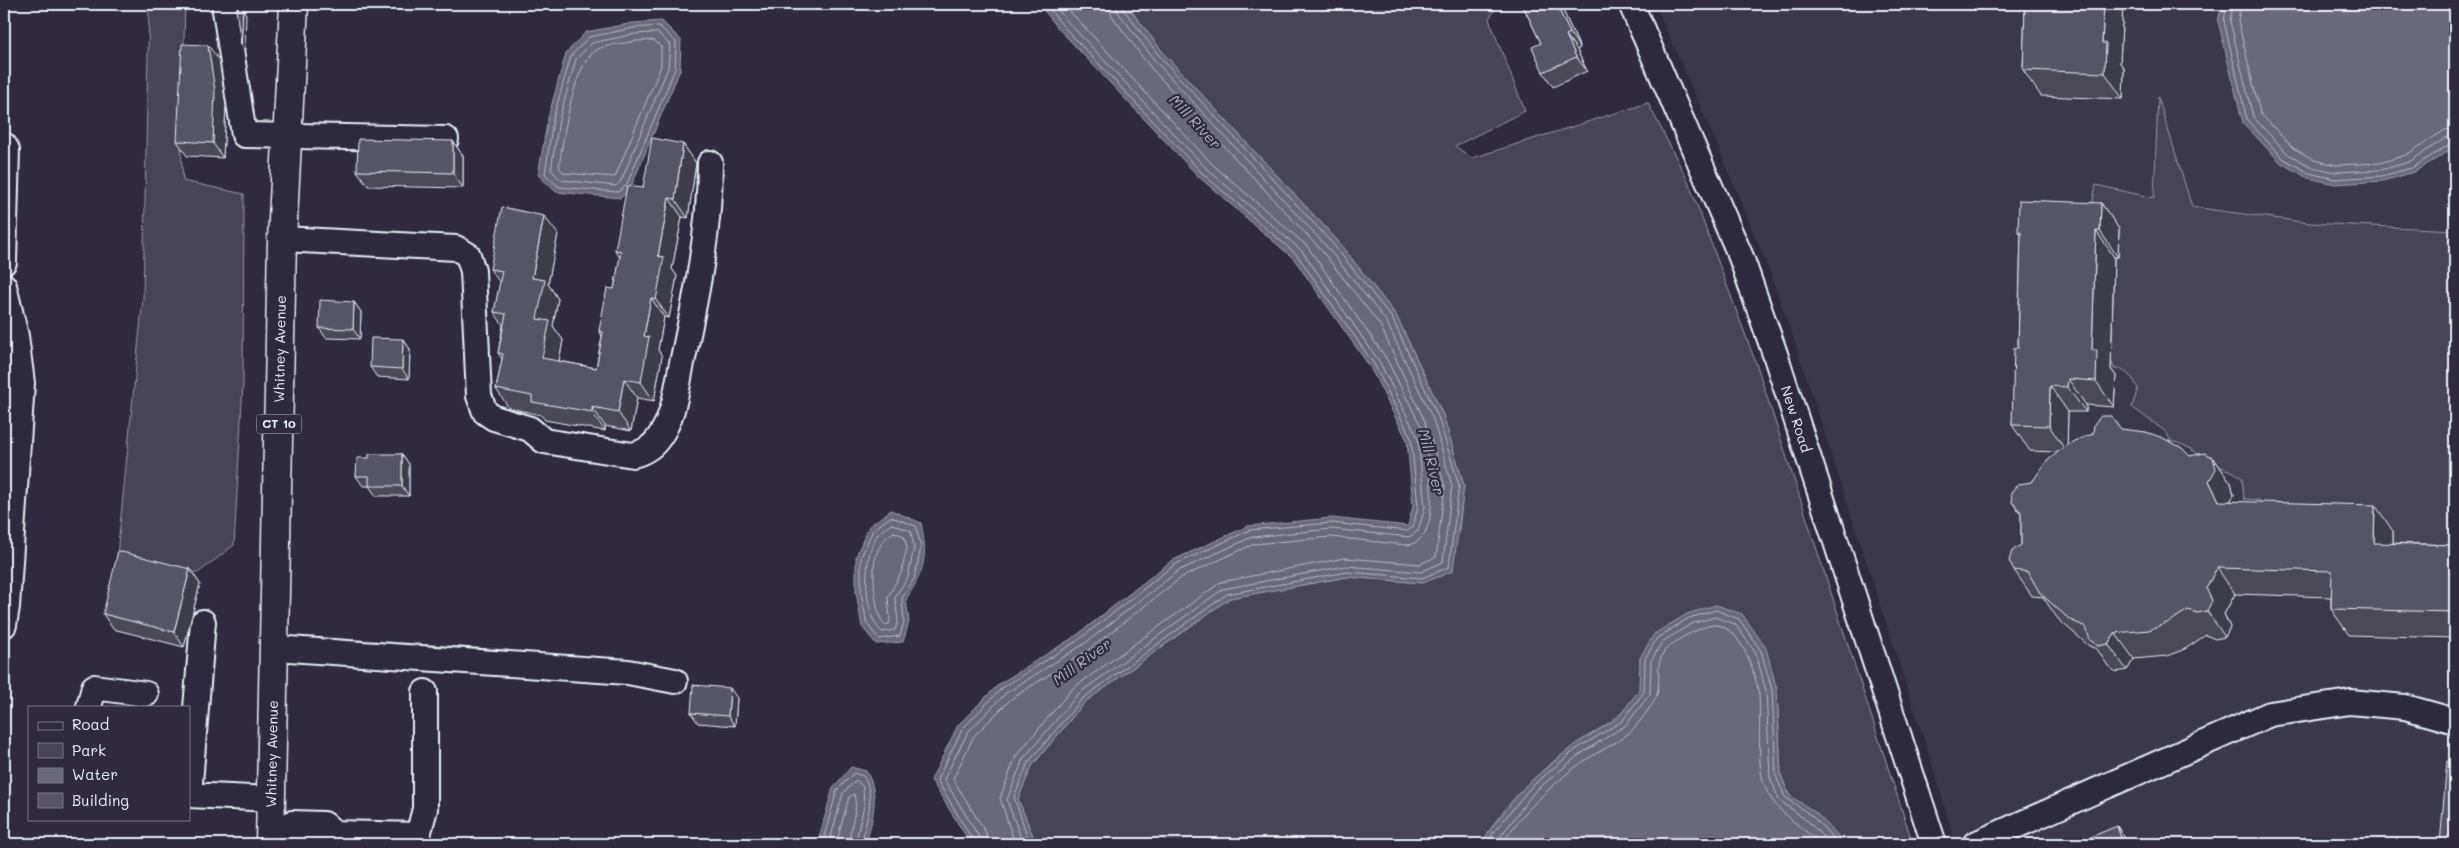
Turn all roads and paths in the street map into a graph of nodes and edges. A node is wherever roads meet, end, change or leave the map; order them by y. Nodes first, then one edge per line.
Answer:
1 (224, 4) edge
2 (294, 4) edge
3 (1631, 4) edge
4 (288, 136) junction
5 (446, 139) edge
6 (4, 145) edge
7 (710, 163) dead end
8 (282, 239) junction
9 (4, 262) edge
10 (4, 286) edge
11 (203, 622) dead end
12 (4, 625) edge
13 (274, 648) junction
14 (675, 681) dead end
15 (425, 692) dead end
16 (146, 694) dead end
17 (89, 706) edge
18 (2455, 721) edge
19 (190, 783) edge
20 (190, 795) edge
21 (271, 799) junction
22 (274, 837) edge
23 (339, 837) edge
24 (418, 839) edge
25 (1934, 844) edge
26 (1975, 844) edge

1 - 4 street
2 - 4 highway, Whitney Avenue / CT 10
3 - 25 street, New Road
4 - 5 street
4 - 8 highway, Whitney Avenue / CT 10
6 - 9 street
7 - 8 street
8 - 13 highway, Whitney Avenue / CT 10
10 - 12 street
11 - 19 street
13 - 14 street
13 - 21 highway, Whitney Avenue / CT 10
15 - 24 street
16 - 17 street
18 - 26 street
20 - 21 street
21 - 22 highway, Whitney Avenue / CT 10
22 - 23 street
23 - 24 street

